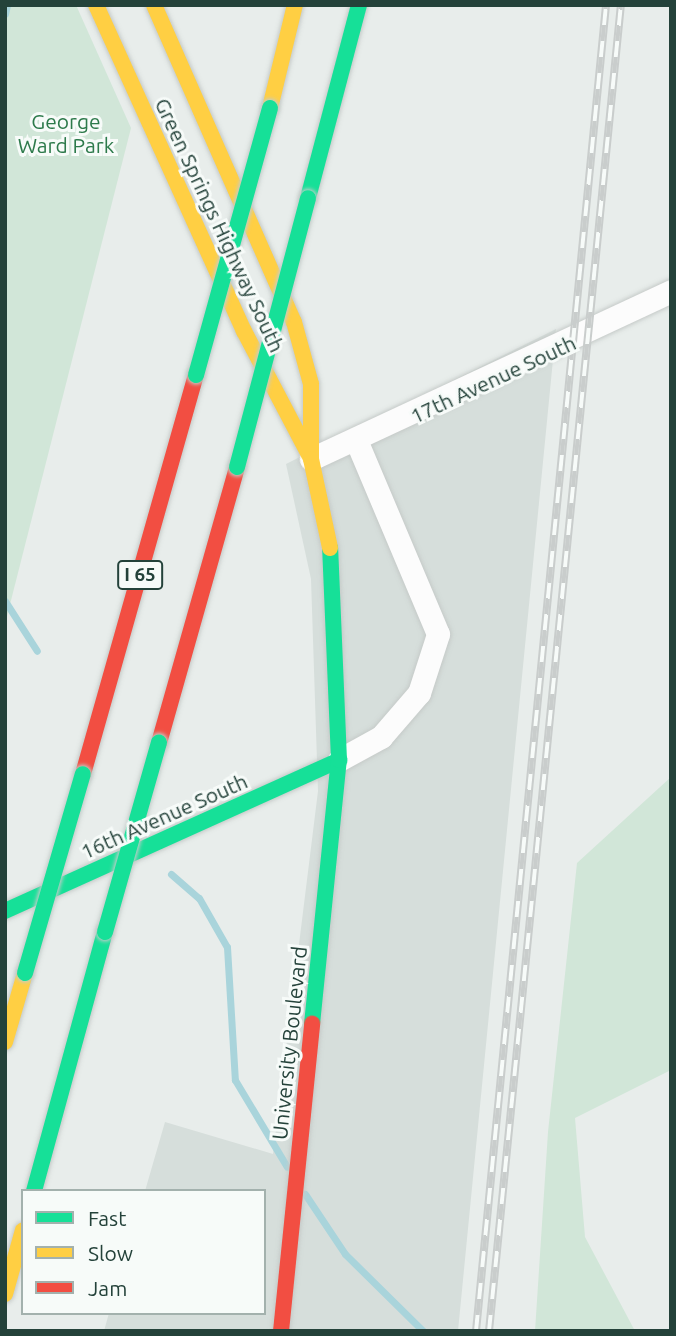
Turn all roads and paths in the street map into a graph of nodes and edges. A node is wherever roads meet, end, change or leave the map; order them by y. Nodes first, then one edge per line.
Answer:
1 (96, 5) edge
2 (153, 5) edge
3 (295, 5) edge
4 (359, 5) edge
5 (671, 291) edge
6 (357, 442) junction
7 (311, 459) junction
8 (339, 760) junction
9 (5, 911) edge
10 (5, 1042) edge
11 (35, 1189) edge
12 (21, 1237) edge
13 (5, 1294) edge
14 (281, 1331) edge

1 - 7 main road, Green Springs Highway South
2 - 7 main road, Green Springs Highway South
3 - 10 main road, I 65, bridge
4 - 11 main road, bridge
5 - 6 street, 17th Avenue South
6 - 7 street, 17th Avenue South
6 - 8 street
7 - 8 main road, Green Springs Highway South
8 - 9 main road, 16th Avenue South
8 - 14 main road, University Boulevard
12 - 13 main road

